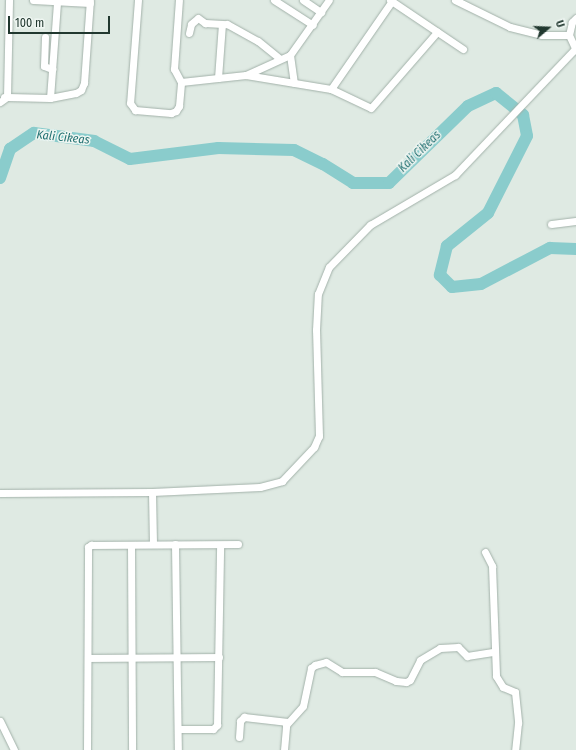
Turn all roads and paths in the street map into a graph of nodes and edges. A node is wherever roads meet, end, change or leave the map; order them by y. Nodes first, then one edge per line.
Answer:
1 (9, 0) edge
2 (33, 0) edge
3 (138, 0) edge
4 (179, 0) edge
5 (274, 0) edge
6 (303, 0) edge
7 (329, 0) edge
8 (455, 0) edge
9 (90, 1) edge
10 (391, 1) edge
11 (57, 2) junction
12 (321, 12) junction
13 (576, 18) edge
14 (222, 24) junction
15 (313, 25) junction
16 (437, 32) junction
17 (190, 33) dead end
18 (568, 35) junction
19 (45, 37) dead end
20 (464, 49) dead end
21 (576, 50) edge
22 (290, 54) junction
23 (280, 59) junction
24 (52, 69) junction
25 (246, 76) junction
26 (218, 78) junction
27 (181, 82) junction
28 (294, 83) junction
29 (331, 89) junction
30 (3, 97) edge
31 (50, 98) junction
32 (0, 102) edge
33 (576, 221) edge
34 (551, 224) dead end
35 (152, 492) junction
36 (0, 493) edge
37 (153, 544) junction
38 (175, 544) junction
39 (238, 544) dead end
40 (131, 545) junction
41 (220, 545) junction
42 (485, 552) dead end
43 (493, 652) junction
44 (177, 656) junction
45 (130, 657) junction
46 (219, 657) junction
47 (88, 658) junction
48 (0, 721) edge
49 (288, 722) junction
50 (178, 729) junction
51 (239, 737) dead end
52 (14, 750) edge
53 (87, 750) edge
54 (132, 750) edge
55 (178, 750) edge
56 (284, 750) edge
57 (515, 750) edge

1 - 30 street
2 - 11 street
3 - 27 street
4 - 27 street
5 - 15 street
6 - 12 street
7 - 12 street
8 - 18 street
9 - 11 street
9 - 31 street
10 - 16 street
10 - 29 street
11 - 24 street
12 - 15 street
13 - 18 street
14 - 17 street
14 - 23 street
14 - 26 street
15 - 22 street
16 - 20 street
16 - 29 street
18 - 21 street
19 - 24 street
21 - 35 street
22 - 23 street
22 - 28 street
23 - 25 street
24 - 31 street
25 - 26 street
25 - 28 street
26 - 27 street
28 - 29 street
30 - 31 street
30 - 32 street
33 - 34 street
35 - 36 street
35 - 37 street
37 - 38 street
37 - 40 street
38 - 41 street
38 - 44 street
39 - 41 street
40 - 45 street
40 - 47 street
41 - 46 street
42 - 43 street
43 - 49 street
43 - 57 street
44 - 45 street
44 - 46 street
44 - 50 street
45 - 47 street
45 - 54 street
46 - 50 street
47 - 53 street
48 - 52 street
49 - 51 street
49 - 56 street
50 - 55 street

